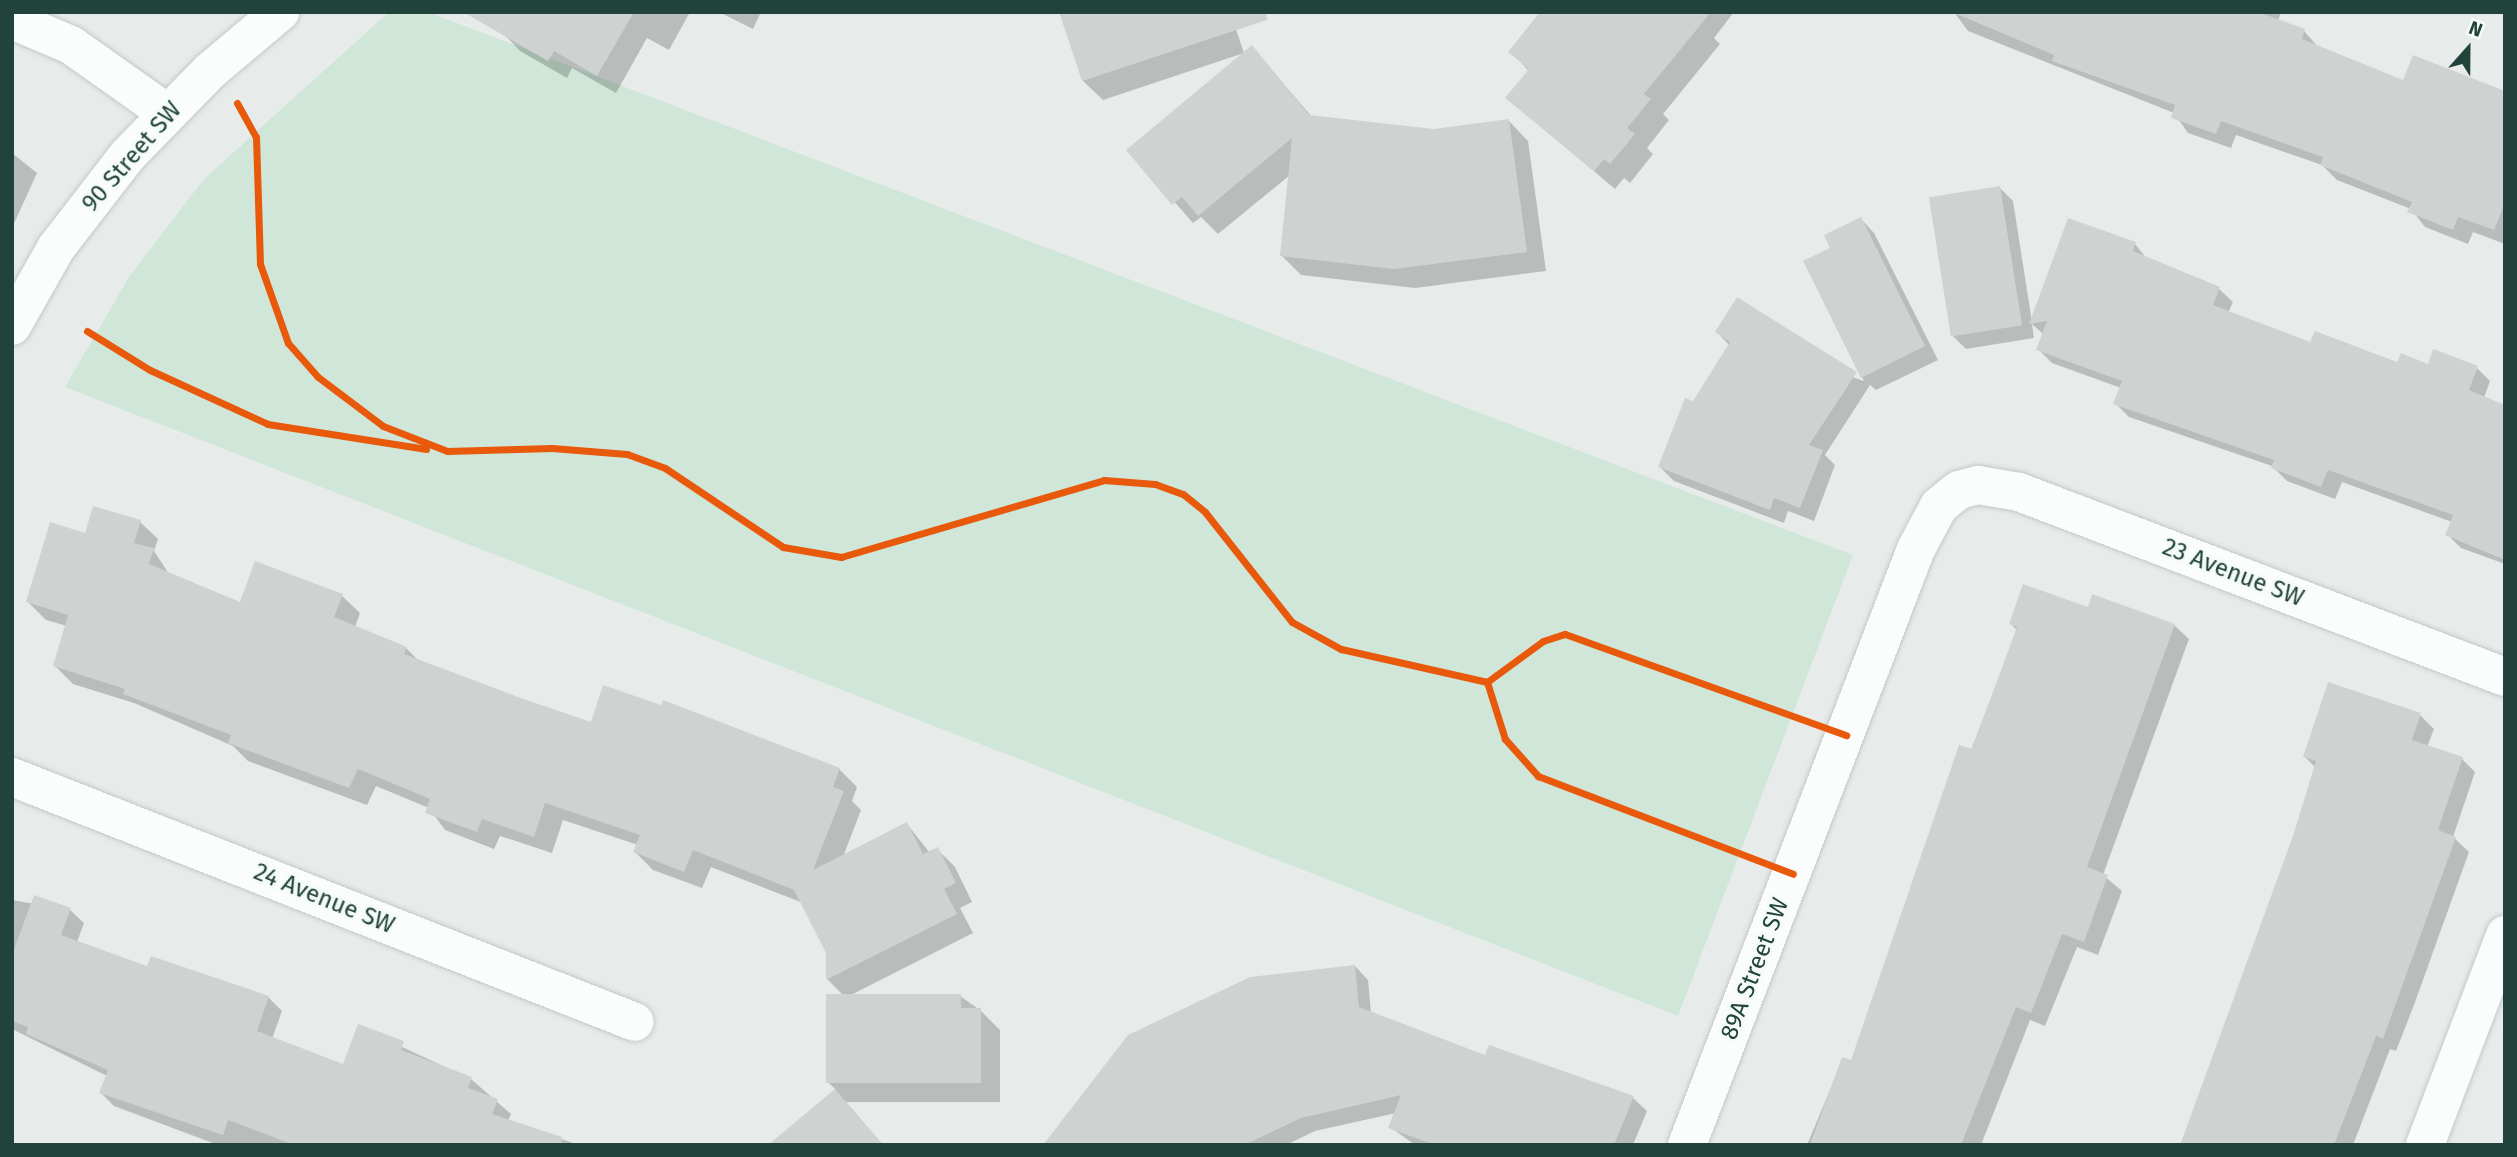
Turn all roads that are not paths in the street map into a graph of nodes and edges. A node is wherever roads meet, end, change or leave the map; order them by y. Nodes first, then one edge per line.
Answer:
1 (280, 12) edge
2 (12, 20) edge
3 (167, 113) junction
4 (12, 326) edge
5 (1959, 490) joint
6 (2505, 677) edge
7 (12, 777) edge
8 (2505, 935) edge
9 (635, 1022) dead end
10 (1687, 1145) edge
11 (2425, 1145) edge

1 - 3 street, 90 Street SW
2 - 3 street
3 - 4 street, 90 Street SW
5 - 6 street, 23 Avenue SW
5 - 10 street, 89A Street SW
7 - 9 street, 24 Avenue SW
8 - 11 street

